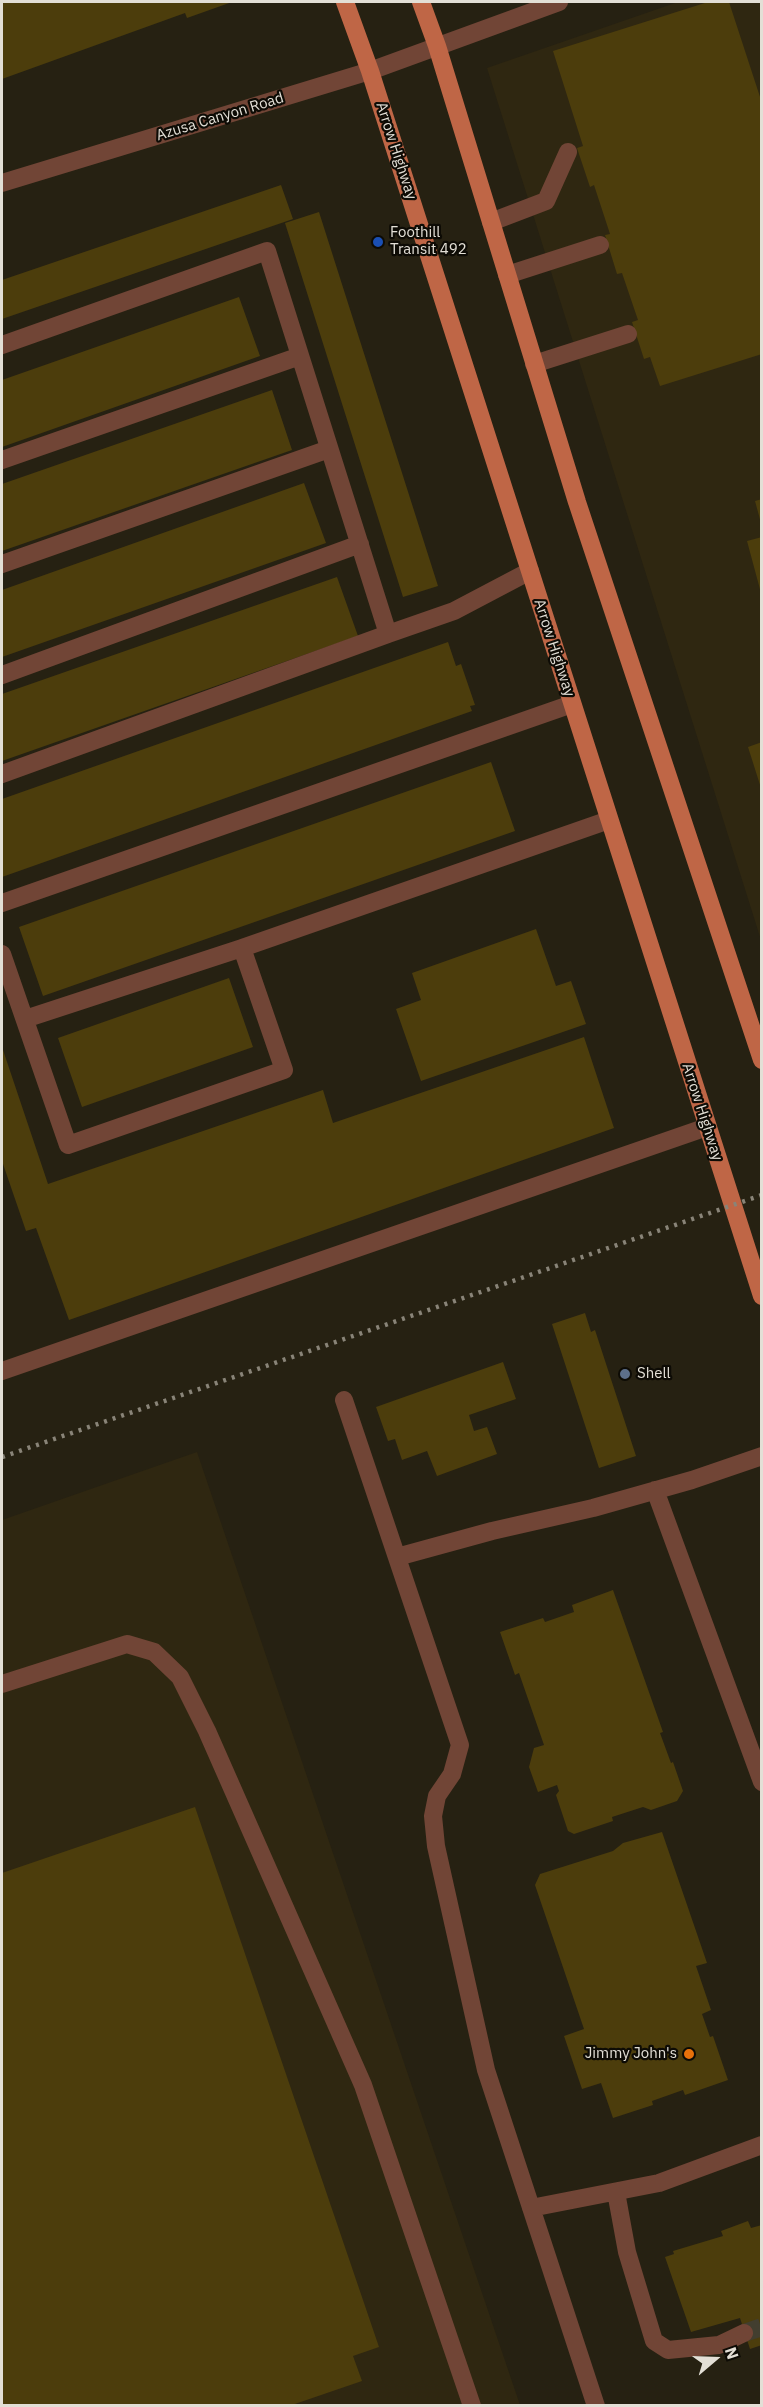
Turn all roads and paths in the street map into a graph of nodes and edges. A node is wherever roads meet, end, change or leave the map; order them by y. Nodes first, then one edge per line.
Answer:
1 (345, 2) edge
2 (421, 2) edge
3 (560, 2) edge
4 (438, 46) junction
5 (370, 71) junction
6 (568, 152) dead end
7 (2, 183) edge
8 (491, 222) junction
9 (600, 245) dead end
10 (507, 276) junction
11 (628, 334) dead end
12 (2, 345) edge
13 (300, 356) junction
14 (534, 364) junction
15 (329, 448) junction
16 (2, 460) edge
17 (360, 544) junction
18 (2, 564) edge
19 (530, 571) junction
20 (388, 634) junction
21 (2, 675) edge
22 (572, 704) junction
23 (2, 774) edge
24 (609, 820) junction
25 (2, 903) edge
26 (242, 948) junction
27 (2, 954) edge
28 (25, 1019) junction
29 (762, 1060) edge
30 (707, 1127) junction
31 (762, 1296) edge
32 (2, 1371) edge
33 (344, 1400) dead end
34 (762, 1456) edge
35 (655, 1491) junction
36 (397, 1557) junction
37 (2, 1684) edge
38 (762, 1782) edge
39 (762, 2145) edge
40 (616, 2192) junction
41 (531, 2208) junction
42 (744, 2333) tunnel mouth
43 (472, 2406) edge
44 (596, 2406) edge

1 - 5 main road, Arrow Highway
2 - 4 main road
3 - 4 street, Azusa Canyon Road
4 - 5 street, Azusa Canyon Road
4 - 8 main road
5 - 7 street, Azusa Canyon Road
5 - 19 main road, Arrow Highway
6 - 8 street
8 - 10 main road
9 - 10 street
10 - 14 main road
11 - 14 street
12 - 13 street
13 - 15 street
13 - 16 street
14 - 29 main road
15 - 17 street
15 - 18 street
17 - 20 street
17 - 21 street
19 - 20 street
19 - 22 main road, Arrow Highway
20 - 23 street
22 - 24 main road, Arrow Highway
22 - 25 street
24 - 26 street
24 - 30 main road, Arrow Highway
26 - 28 street
26 - 28 street
27 - 28 street
30 - 31 main road, Arrow Highway
30 - 32 street
33 - 36 street
34 - 35 street
35 - 36 street
35 - 38 street
36 - 41 street
37 - 43 street
39 - 40 street
40 - 41 street
40 - 42 street
41 - 44 street

